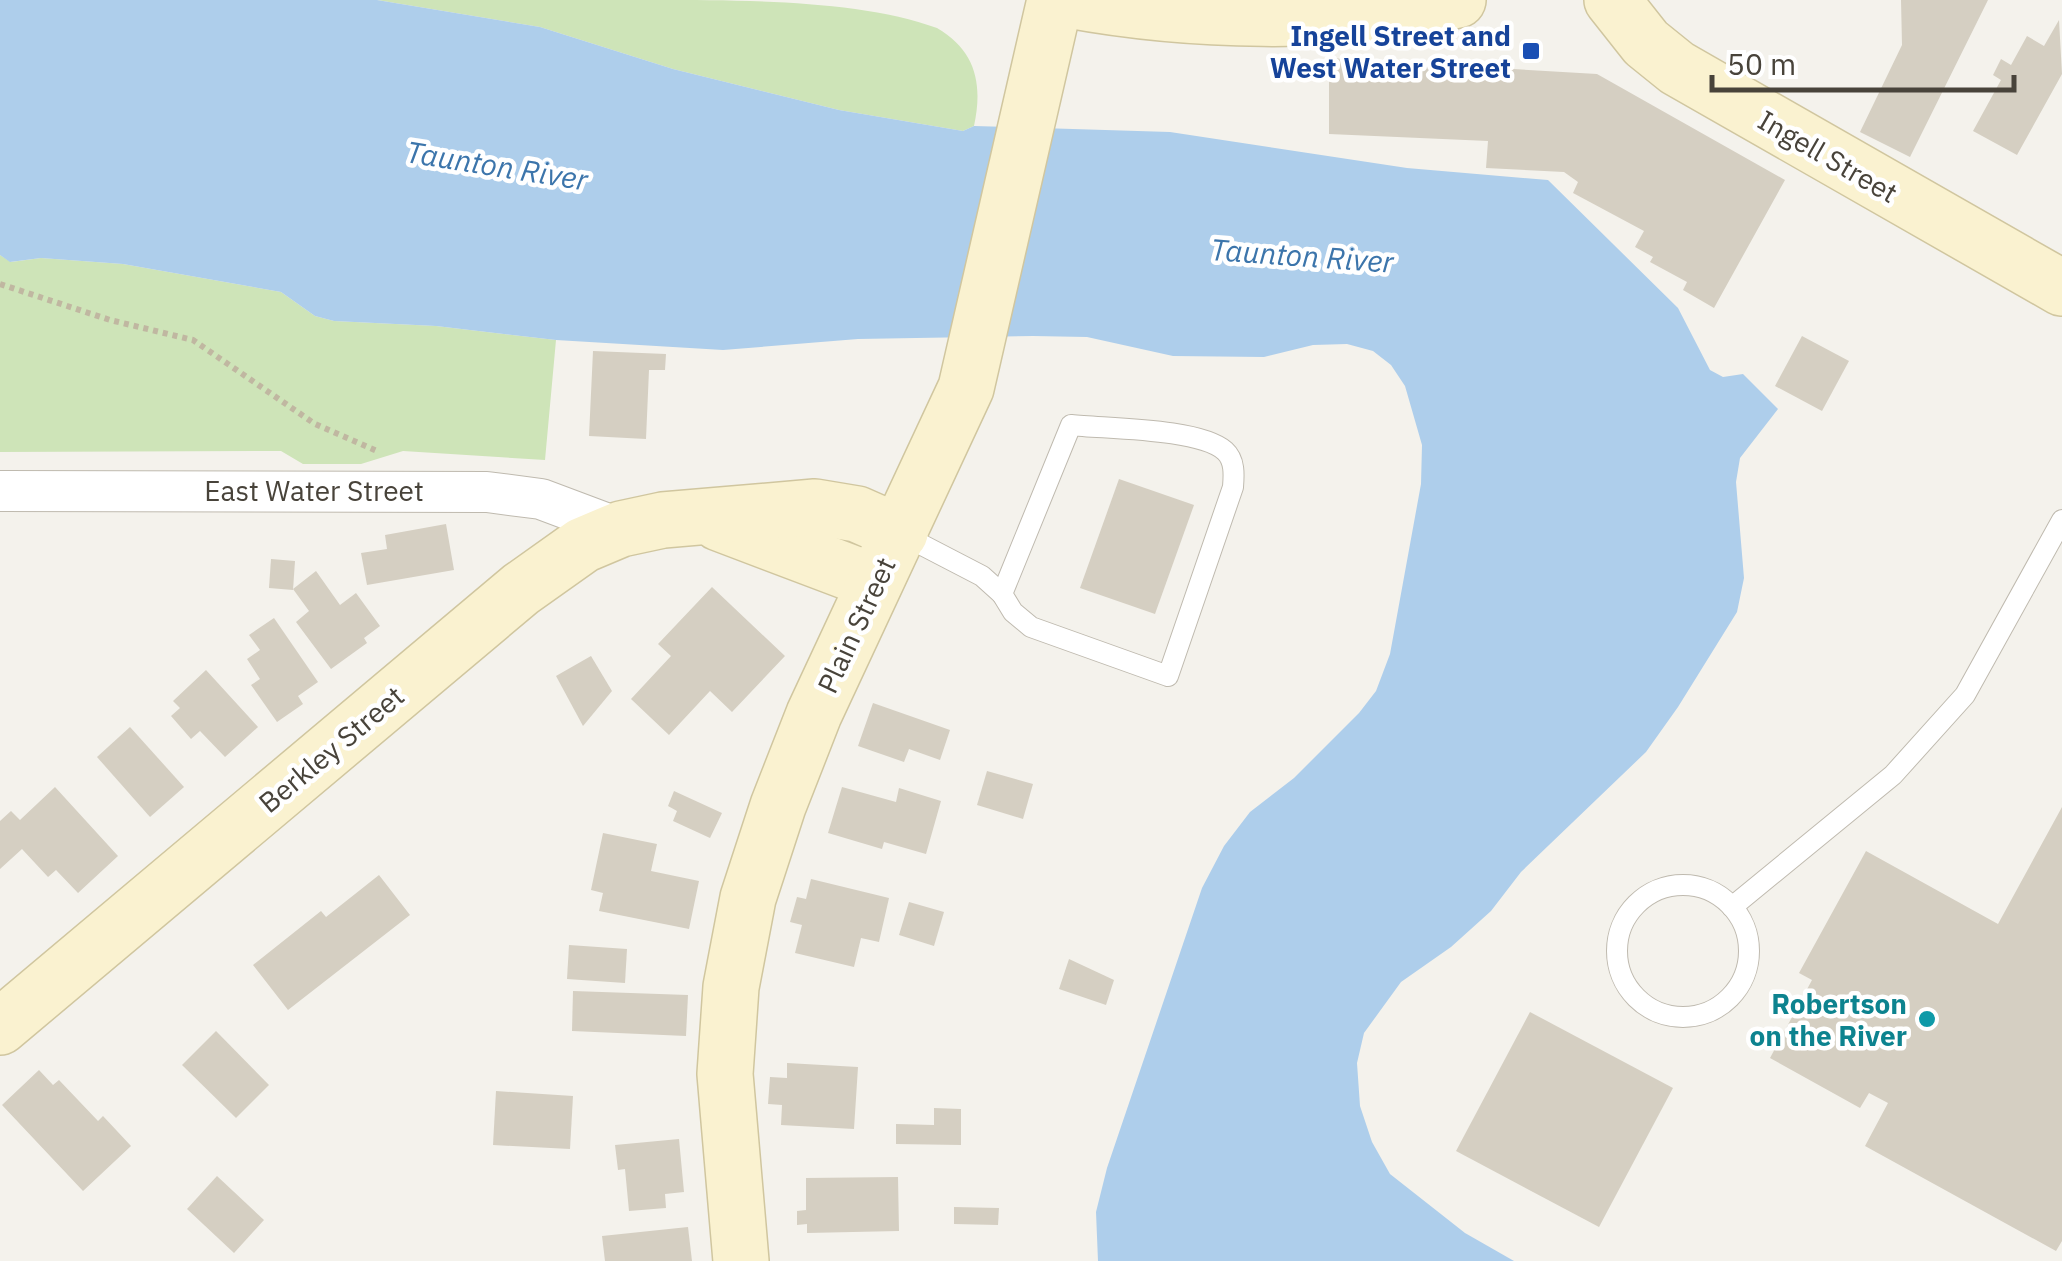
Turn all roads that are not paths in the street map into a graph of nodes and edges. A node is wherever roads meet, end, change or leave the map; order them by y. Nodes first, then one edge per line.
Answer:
1 (1055, 0) edge
2 (1068, 0) edge
3 (1612, 0) edge
4 (1427, 3) edge
5 (2062, 288) edge
6 (0, 491) edge
7 (686, 518) junction
8 (2062, 520) edge
9 (621, 529) junction
10 (900, 533) junction
11 (875, 582) junction
12 (1002, 594) junction
13 (1732, 907) junction
14 (0, 1027) edge
15 (742, 1261) edge

1 - 10 main road, Plain Street
2 - 4 main road
3 - 5 main road, Ingell Street
6 - 9 street, East Water Street
7 - 9 main road, Berkley Street
7 - 10 main road
7 - 11 main road
8 - 13 lane
9 - 14 main road, Berkley Street
10 - 11 main road, Plain Street
10 - 12 lane
11 - 15 main road, Plain Street
12 - 12 lane
13 - 13 lane

